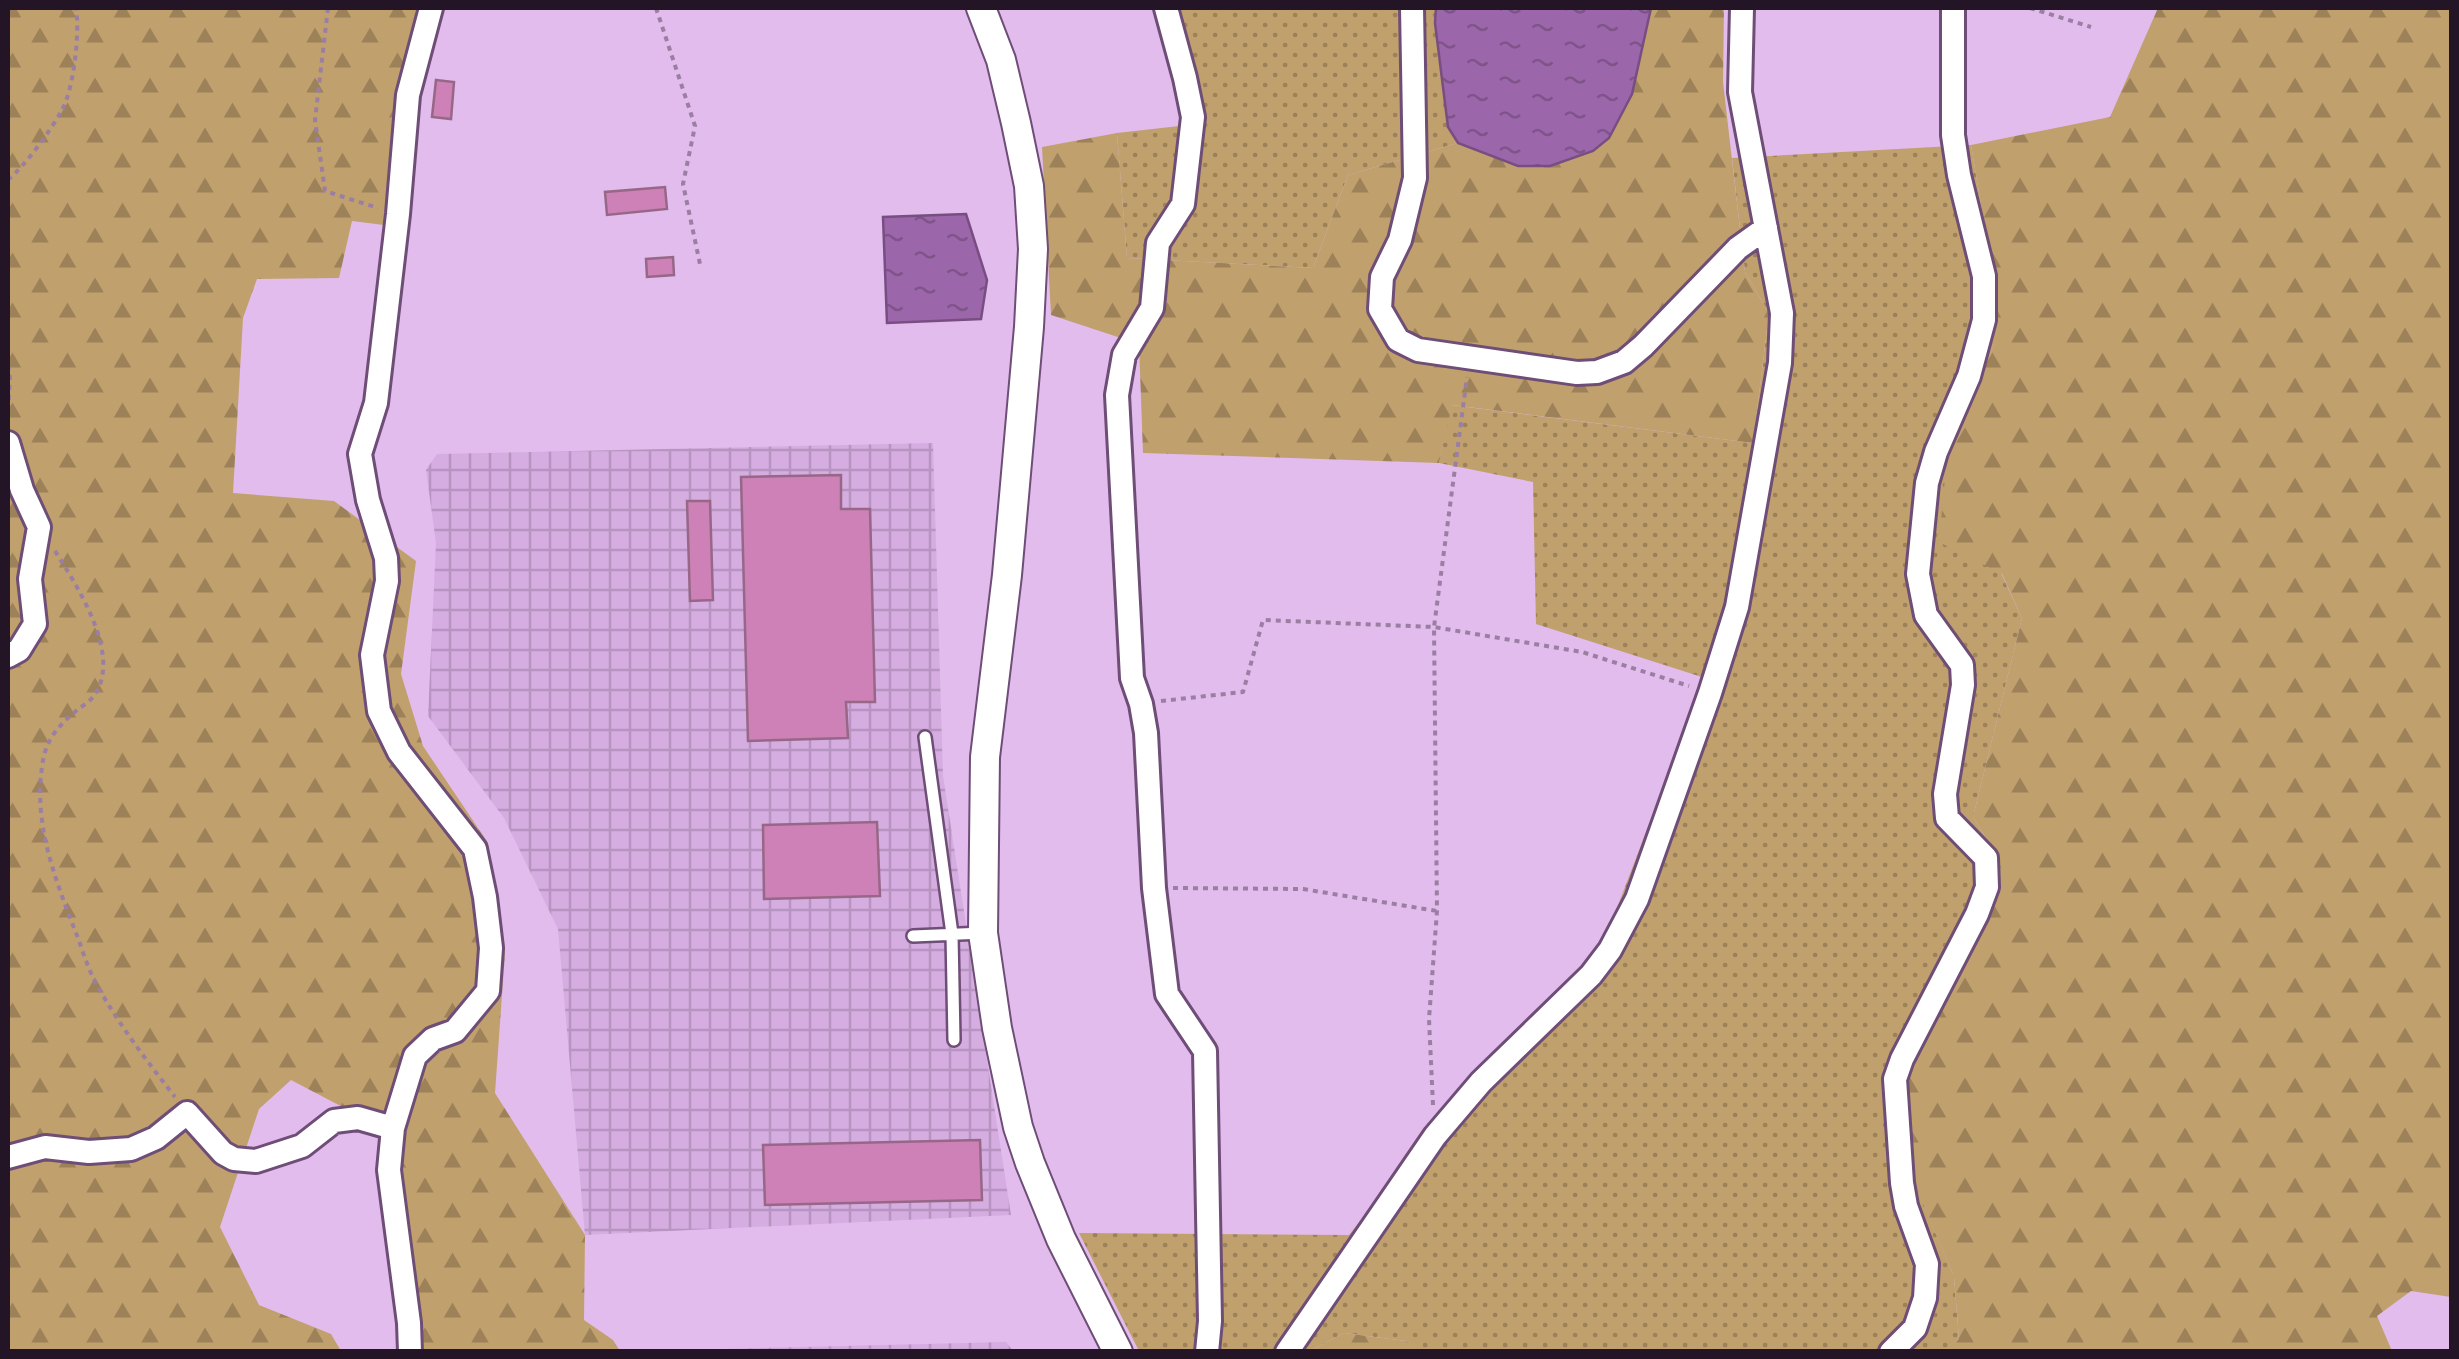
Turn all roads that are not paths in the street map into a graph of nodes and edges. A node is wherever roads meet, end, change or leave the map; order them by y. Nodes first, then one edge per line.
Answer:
1 (431, 8) edge
2 (981, 8) edge
3 (1166, 8) edge
4 (1412, 8) edge
5 (1742, 8) edge
6 (1953, 8) edge
7 (1766, 228) junction
8 (8, 443) edge
9 (8, 656) edge
10 (924, 738) dead end
11 (983, 933) junction
12 (952, 934) junction
13 (913, 936) dead end
14 (954, 1040) dead end
15 (393, 1128) junction
16 (8, 1157) edge
17 (410, 1352) edge
18 (1118, 1352) edge
19 (1207, 1352) edge
20 (1287, 1352) edge
21 (1891, 1352) edge

1 - 15 street
2 - 11 street
3 - 19 street
4 - 7 street
5 - 7 street
6 - 21 street
7 - 20 street
8 - 9 street
10 - 12 lane
11 - 12 lane
11 - 18 street
12 - 13 lane
12 - 14 lane
15 - 16 street
15 - 17 street

